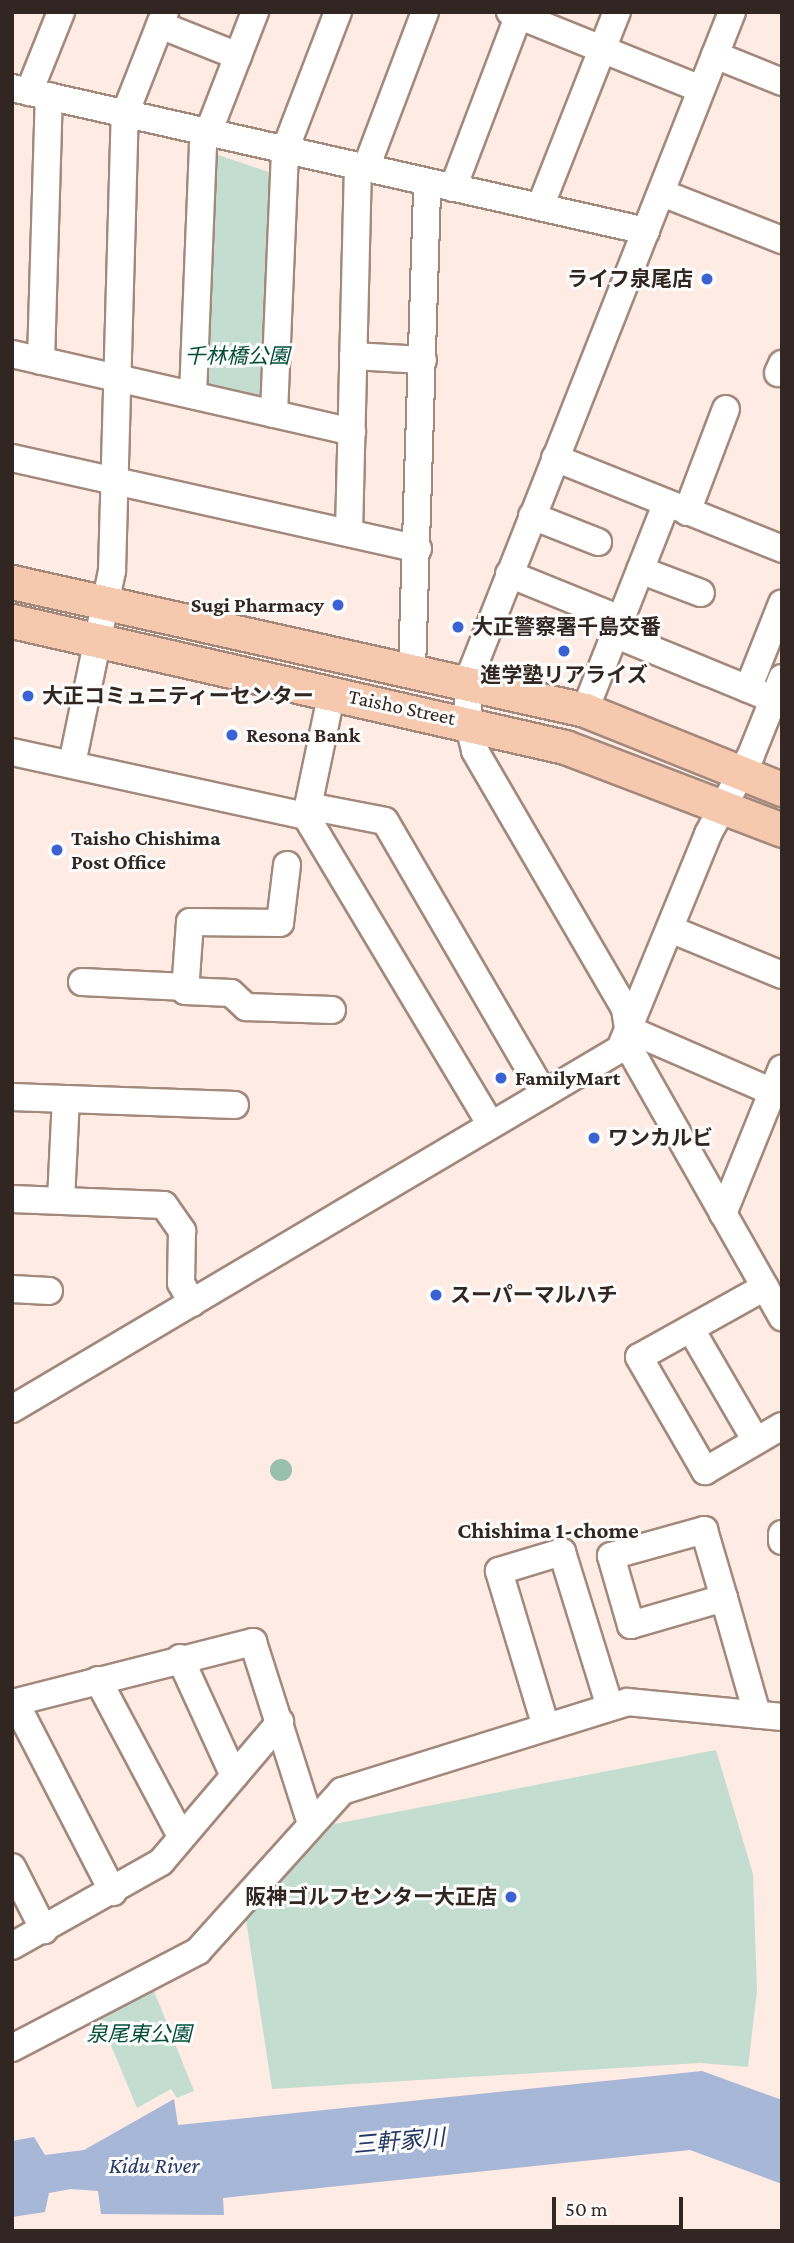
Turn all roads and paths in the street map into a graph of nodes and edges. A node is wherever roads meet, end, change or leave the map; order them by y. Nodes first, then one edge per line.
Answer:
1 (61, 12) edge
2 (255, 12) edge
3 (338, 12) edge
4 (425, 12) edge
5 (617, 12) edge
6 (732, 12) edge
7 (516, 13) edge
8 (163, 19) edge
9 (602, 50) junction
10 (715, 55) junction
11 (237, 56) junction
12 (782, 82) edge
13 (701, 89) junction
14 (30, 92) edge
15 (125, 114) junction
16 (207, 132) junction
17 (285, 150) junction
18 (362, 167) junction
19 (440, 185) junction
20 (662, 193) junction
21 (540, 207) junction
22 (646, 232) junction
23 (782, 240) edge
24 (12, 354) edge
25 (353, 356) junction
26 (423, 360) junction
27 (41, 361) junction
28 (118, 379) junction
29 (192, 396) junction
30 (726, 409) dead end
31 (274, 414) junction
32 (352, 432) junction
33 (555, 457) junction
34 (12, 458) edge
35 (115, 481) junction
36 (677, 508) junction
37 (532, 516) junction
38 (349, 533) junction
39 (598, 542) dead end
40 (418, 549) junction
41 (782, 549) edge
42 (640, 570) junction
43 (509, 574) junction
44 (12, 582) edge
45 (701, 593) dead end
46 (102, 601) junction
47 (782, 603) edge
48 (12, 621) edge
49 (617, 626) junction
50 (95, 639) junction
51 (412, 669) junction
52 (468, 681) junction
53 (748, 689) junction
54 (332, 692) junction
55 (779, 694) edge
56 (585, 710) junction
57 (468, 722) junction
58 (12, 752) edge
59 (72, 764) junction
60 (742, 773) junction
61 (782, 789) edge
62 (724, 806) junction
63 (307, 811) junction
64 (782, 830) edge
65 (287, 865) dead end
66 (670, 929) junction
67 (782, 975) edge
68 (82, 982) dead end
69 (186, 987) junction
70 (332, 1010) dead end
71 (630, 1031) junction
72 (779, 1085) edge
73 (544, 1094) junction
74 (12, 1097) edge
75 (66, 1099) junction
76 (235, 1105) dead end
77 (491, 1125) junction
78 (12, 1199) edge
79 (61, 1200) junction
80 (723, 1214) junction
81 (765, 1287) junction
82 (12, 1290) edge
83 (49, 1291) dead end
84 (191, 1303) junction
85 (782, 1317) edge
86 (692, 1331) junction
87 (12, 1409) edge
88 (782, 1426) edge
89 (756, 1441) junction
90 (782, 1534) edge
91 (782, 1541) edge
92 (724, 1598) junction
93 (180, 1658) junction
94 (98, 1680) junction
95 (14, 1702) edge
96 (610, 1707) junction
97 (769, 1715) edge
98 (280, 1722) junction
99 (546, 1727) junction
100 (234, 1776) junction
101 (310, 1821) junction
102 (181, 1836) junction
103 (12, 1867) edge
104 (113, 1892) junction
105 (44, 1930) junction
106 (12, 1945) edge
107 (12, 2049) edge

1 - 14 street
2 - 11 street
3 - 17 street
4 - 18 street
5 - 9 street
6 - 10 street
7 - 9 street
7 - 19 street
8 - 11 street
8 - 15 street
9 - 13 street
9 - 21 street
10 - 12 street
10 - 13 street
11 - 16 street
13 - 20 street
14 - 15 street
14 - 27 street
15 - 16 street
15 - 28 street
16 - 17 street
16 - 29 street
17 - 18 street
17 - 31 street
18 - 19 street
18 - 25 street
19 - 21 street
19 - 26 street
20 - 22 street
20 - 23 street
21 - 22 street
22 - 33 street
24 - 27 street
25 - 26 street
25 - 32 street
26 - 40 street
27 - 28 street
28 - 29 street
28 - 35 street
29 - 31 street
30 - 36 street
31 - 32 street
32 - 38 street
33 - 36 street
33 - 37 street
34 - 35 street
35 - 38 street
35 - 46 street
36 - 41 street
36 - 42 street
37 - 39 street
37 - 43 street
38 - 40 street
40 - 51 street
42 - 45 street
42 - 49 street
43 - 49 street
43 - 52 street
44 - 46 main road, Taisho Street
46 - 50 street
46 - 51 main road, Taisho Street
47 - 53 street
48 - 50 main road, Taisho Street
49 - 53 street
49 - 56 street
50 - 54 main road, Taisho Street
50 - 59 street
51 - 52 main road, Taisho Street
52 - 56 main road, Taisho Street
52 - 57 street
53 - 55 street
54 - 57 main road, Taisho Street
54 - 63 street
55 - 60 street
56 - 60 main road, Taisho Street
57 - 62 main road, Taisho Street
57 - 71 street
58 - 59 street
59 - 63 street
60 - 61 main road, Taisho Street
60 - 62 street
62 - 64 main road, Taisho Street
62 - 66 street
63 - 73 street
63 - 77 street
65 - 69 street
66 - 67 street
66 - 71 street
68 - 69 street
69 - 70 street
71 - 72 street
71 - 73 street
71 - 80 street
72 - 80 street
73 - 77 street
74 - 75 street
75 - 76 street
75 - 79 street
77 - 84 street
78 - 79 street
79 - 84 street
80 - 81 street
81 - 85 street
81 - 86 street
82 - 83 street
84 - 87 street
86 - 89 street
86 - 89 street
88 - 89 street
90 - 91 street
92 - 92 street
92 - 97 street
93 - 94 street
93 - 98 street
93 - 100 street
94 - 95 street
94 - 102 street
95 - 104 street
96 - 97 street
96 - 99 street
96 - 99 street
98 - 100 street
98 - 101 street
99 - 101 street
100 - 102 street
101 - 107 street
102 - 104 street
103 - 105 street
104 - 105 street
105 - 106 street

